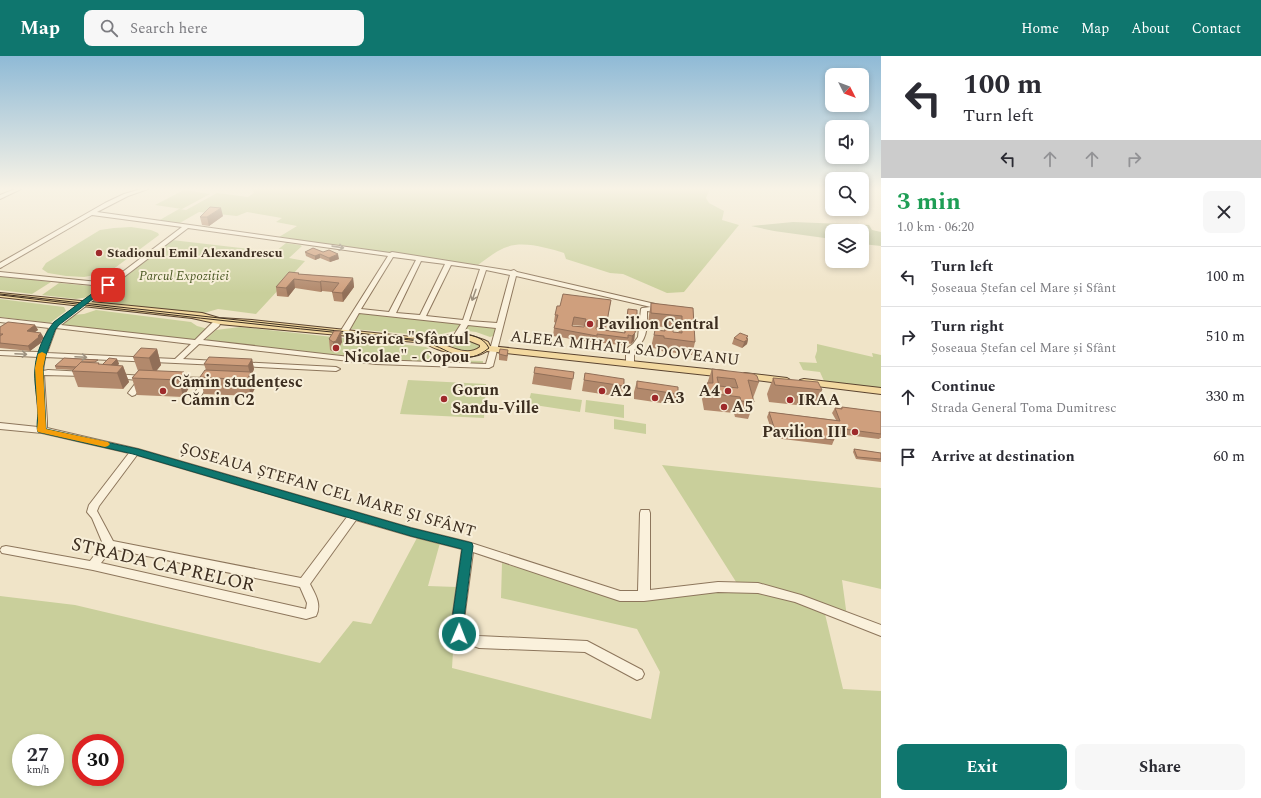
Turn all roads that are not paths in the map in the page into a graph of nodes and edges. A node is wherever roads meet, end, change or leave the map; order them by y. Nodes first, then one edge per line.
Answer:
1 (73, 224) edge
2 (170, 224) edge
3 (188, 226) junction
4 (392, 254) junction
5 (420, 258) junction
6 (449, 263) junction
7 (0, 266) edge
8 (484, 268) junction
9 (514, 272) junction
10 (0, 274) edge
11 (108, 285) junction
12 (0, 295) edge
13 (82, 304) junction
14 (358, 311) junction
15 (391, 315) junction
16 (422, 318) junction
17 (0, 320) edge
18 (465, 323) junction
19 (216, 324) dead end
20 (500, 326) junction
21 (53, 327) junction
22 (344, 332) junction
23 (454, 338) junction
24 (421, 341) junction
25 (198, 342) junction
26 (490, 349) junction
27 (450, 350) junction
28 (0, 353) edge
29 (42, 355) junction
30 (176, 361) junction
31 (630, 363) junction
32 (336, 369) dead end
33 (39, 374) junction
34 (94, 375) edge
35 (108, 376) edge
36 (165, 378) edge
37 (207, 380) junction
38 (222, 381) edge
39 (881, 391) edge
40 (132, 393) dead end
41 (198, 394) dead end
42 (0, 426) edge
43 (42, 430) junction
44 (134, 451) junction
45 (645, 513) dead end
46 (354, 515) junction
47 (109, 544) junction
48 (468, 546) junction
49 (6, 550) dead end
50 (93, 566) junction
51 (304, 583) junction
52 (644, 596) junction
53 (881, 631) edge
54 (637, 674) dead end

1 - 7 street
2 - 3 street
3 -> 4 street
3 - 11 street
4 - 5 street
4 - 14 street
5 - 6 street
5 - 15 street
6 - 8 street
6 - 16 street
8 - 9 street
8 -> 18 street
9 - 20 street
9 - 31 street
10 - 11 street
11 - 13 street
12 - 13 main road
13 - 21 street
13 - 22 main road
14 - 15 street
14 - 22 street
15 - 16 street
16 - 18 street
17 - 21 street
18 - 20 street
18 - 23 street
19 - 25 street
20 - 26 street
21 - 25 street
21 - 29 street
22 - 24 main road
23 - 24 main road
23 - 26 main road
23 - 27 main road
24 - 27 main road
25 - 26 street
25 - 30 street
26 - 27 main road
26 - 31 main road, ALEEA MIHAIL SADOVEANU
28 -> 29 street
29 -> 30 street
29 - 33 street
30 - 32 street
31 - 39 main road, ALEEA MIHAIL SADOVEANU
33 - 34 street
33 - 43 street
35 - 40 street
36 - 37 street
37 - 38 street
37 - 41 street
42 - 43 street, ȘOSEAUA ȘTEFAN CEL MARE ȘI SFÂNT
43 - 44 street, ȘOSEAUA ȘTEFAN CEL MARE ȘI SFÂNT
44 - 46 street, ȘOSEAUA ȘTEFAN CEL MARE ȘI SFÂNT
44 - 47 street
45 - 52 street
46 - 48 street, ȘOSEAUA ȘTEFAN CEL MARE ȘI SFÂNT
46 - 51 street
47 - 50 street
47 - 51 street
48 - 52 street, ȘOSEAUA ȘTEFAN CEL MARE ȘI SFÂNT
48 - 54 street
49 - 50 street, STRADA CAPRELOR
50 - 51 street, STRADA CAPRELOR
52 - 53 street, ȘOSEAUA ȘTEFAN CEL MARE ȘI SFÂNT

